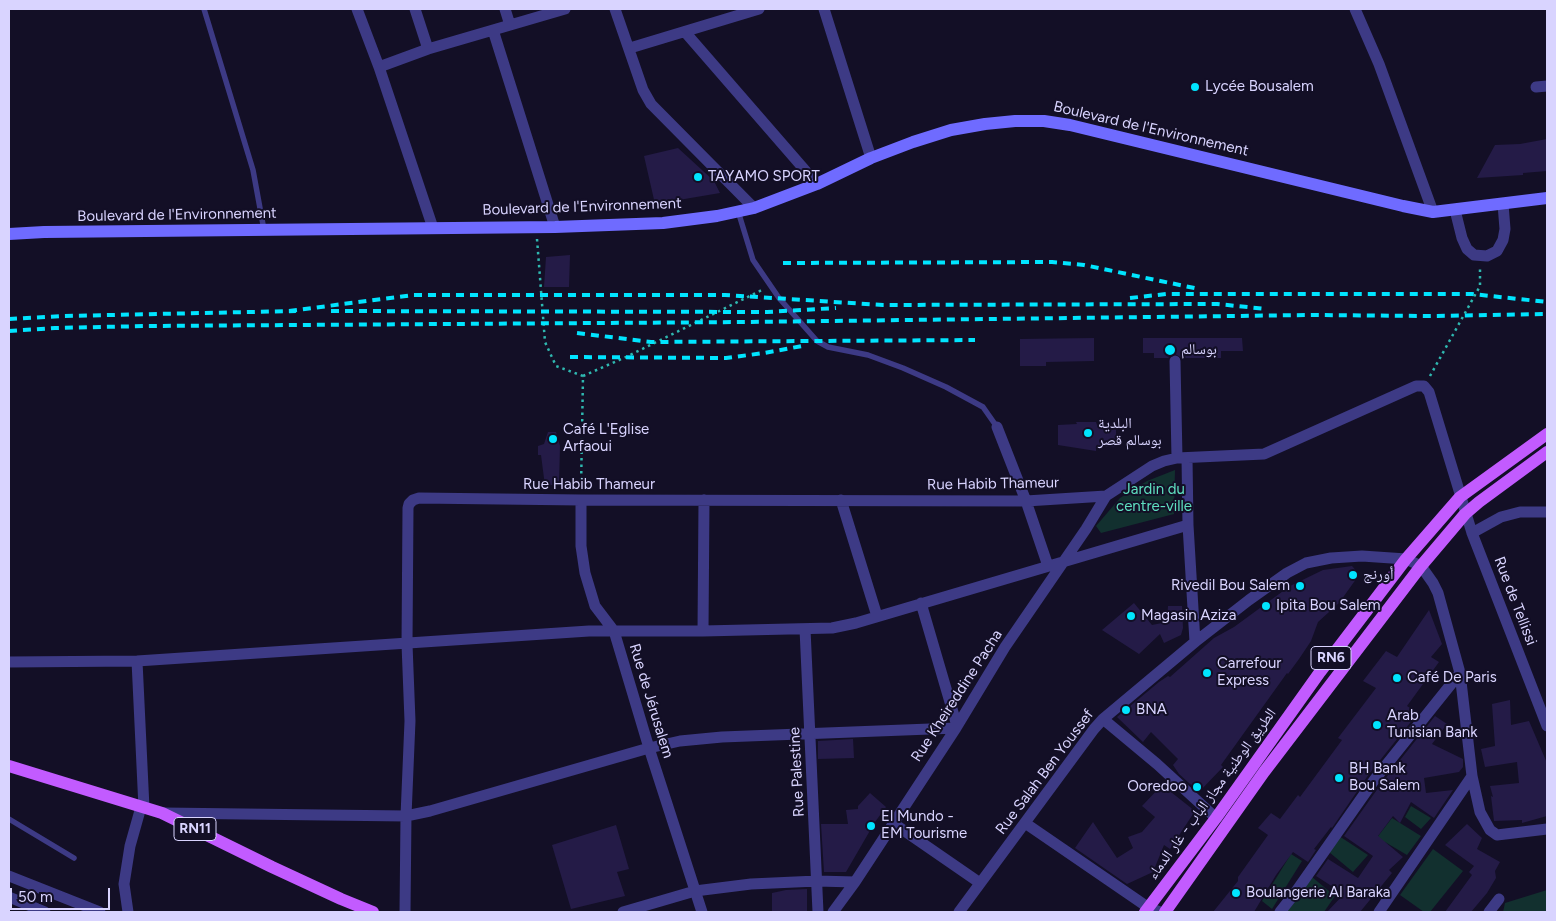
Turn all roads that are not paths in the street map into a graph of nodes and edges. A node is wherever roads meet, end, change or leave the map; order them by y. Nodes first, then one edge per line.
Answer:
1 (204, 9) edge
2 (357, 9) edge
3 (416, 9) edge
4 (505, 9) edge
5 (565, 9) edge
6 (615, 9) edge
7 (759, 9) edge
8 (824, 9) edge
9 (1355, 9) edge
10 (510, 25) junction
11 (493, 30) junction
12 (685, 32) junction
13 (630, 48) junction
14 (428, 49) junction
15 (379, 67) junction
16 (870, 158) junction
17 (817, 184) junction
18 (1547, 198) edge
19 (1503, 204) junction
20 (754, 208) junction
21 (1455, 210) junction
22 (738, 211) junction
23 (1432, 212) junction
24 (555, 227) junction
25 (433, 228) junction
26 (264, 230) junction
27 (9, 234) edge
28 (1175, 361) dead end
29 (997, 427) joint
30 (1547, 434) edge
31 (1547, 452) edge
32 (1182, 458) junction
33 (1106, 496) junction
34 (1460, 497) junction
35 (581, 500) junction
36 (704, 500) junction
37 (841, 500) junction
38 (1026, 501) junction
39 (1547, 512) edge
40 (1466, 514) junction
41 (1188, 526) junction
42 (1472, 533) junction
43 (1406, 559) junction
44 (1064, 561) junction
45 (1048, 566) junction
46 (1421, 566) junction
47 (921, 603) junction
48 (877, 616) junction
49 (805, 629) junction
50 (614, 631) junction
51 (703, 631) junction
52 (1195, 642) junction
53 (407, 644) junction
54 (137, 661) junction
55 (9, 662) edge
56 (1320, 672) junction
57 (1460, 672) junction
58 (1332, 683) junction
59 (1103, 718) junction
60 (1547, 726) edge
61 (956, 727) junction
62 (810, 734) junction
63 (649, 748) junction
64 (9, 766) edge
65 (1472, 776) junction
66 (142, 808) junction
67 (162, 813) junction
68 (406, 816) junction
69 (1216, 818) junction
70 (9, 819) edge
71 (893, 823) junction
72 (1025, 823) junction
73 (1547, 829) edge
74 (74, 858) dead end
75 (9, 876) edge
76 (817, 881) junction
77 (855, 882) junction
78 (980, 883) junction
79 (695, 891) junction
80 (9, 898) edge
81 (1499, 899) dead end
82 (1151, 911) edge
83 (45, 912) edge
84 (100, 912) edge
85 (128, 912) edge
86 (373, 912) edge
87 (405, 912) edge
88 (622, 912) edge
89 (702, 912) edge
90 (818, 912) edge
91 (833, 912) edge
92 (959, 912) edge
93 (1165, 912) edge
94 (1280, 912) edge
95 (1379, 912) edge
96 (1489, 912) edge

1 - 26 lane
2 - 15 street
3 - 14 street
4 - 10 street
5 - 10 street
6 - 13 street
7 - 12 street
8 - 16 street
9 - 23 street
10 - 11 street
11 - 14 street
11 - 24 street
12 - 13 street
12 - 17 street
13 - 20 street
14 - 15 street
15 - 25 street
16 - 17 street, Boulevard de l'Environnement
16 - 23 street, Boulevard de l'Environnement
17 - 20 street, Boulevard de l'Environnement
18 - 19 street, Boulevard de l'Environnement
19 - 21 street, Boulevard de l'Environnement
19 - 21 street
20 - 22 street, Boulevard de l'Environnement
21 - 23 street, Boulevard de l'Environnement
22 - 24 street, Boulevard de l'Environnement
22 - 29 lane
24 - 25 street, Boulevard de l'Environnement
25 - 26 street, Boulevard de l'Environnement
26 - 27 street, Boulevard de l'Environnement
28 - 32 street
29 - 38 street
30 - 34 main road, الطريق الوطنية مجاز الباب - غار الدماء / RN6
31 - 40 main road, الطريق الوطنية مجاز الباب - غار الدماء / RN6
32 - 33 street, Rue Habib Thameur
32 - 34 street, Rue Habib Thameur
32 - 41 street
33 - 38 street, Rue Habib Thameur
33 - 44 street, Rue Kheireddine Pacha
34 - 40 street, Rue de Tellissi
34 - 43 main road, الطريق الوطنية مجاز الباب - غار الدماء / RN6
35 - 36 street, Rue Habib Thameur
35 - 50 street, Rue de Jérusalem
35 - 53 street, Rue Habib Thameur
36 - 37 street, Rue Habib Thameur
36 - 51 street
37 - 38 street, Rue Habib Thameur
37 - 48 street
38 - 45 street
39 - 42 street
40 - 42 street, Rue de Tellissi
40 - 46 main road, الطريق الوطنية مجاز الباب - غار الدماء / RN6
41 - 44 street
41 - 52 street
42 - 60 street, Rue de Tellissi
43 - 46 street
43 - 52 street, Rue Salah Ben Youssef
43 - 56 main road, الطريق الوطنية مجاز الباب - غار الدماء / RN6
44 - 45 street
44 - 61 street, Rue Kheireddine Pacha
45 - 47 street
46 - 57 street
46 - 58 main road, الطريق الوطنية مجاز الباب - غار الدماء / RN6
47 - 48 street
47 - 61 street
48 - 49 street
49 - 51 street
49 - 62 street, Rue Palestine
50 - 51 street
50 - 53 street
50 - 63 street, Rue de Jérusalem
52 - 59 street, Rue Salah Ben Youssef
53 - 54 street
53 - 68 street
54 - 55 street
54 - 66 street
56 - 58 main road
56 - 69 main road, الطريق الوطنية مجاز الباب - غار الدماء / RN6
57 - 65 street
57 - 94 street
58 - 93 main road, الطريق الوطنية مجاز الباب - غار الدماء / RN6
59 - 69 street
59 - 72 street, Rue Salah Ben Youssef
61 - 62 street
61 - 71 street, Rue Kheireddine Pacha
62 - 63 street
62 - 76 street, Rue Palestine
63 - 68 street
63 - 79 street, Rue de Jérusalem
64 - 66 main road, RN11
65 - 73 street
65 - 95 street
66 - 67 main road, RN11
66 - 85 street
67 - 68 street
67 - 86 main road, RN11
68 - 87 street
69 - 82 main road, الطريق الوطنية مجاز الباب - غار الدماء / RN6
70 - 74 lane
71 - 77 street, Rue Kheireddine Pacha
71 - 78 street
72 - 78 street, Rue Salah Ben Youssef
72 - 82 street
75 - 84 street
76 - 77 street
76 - 79 street
76 - 90 street, Rue Palestine
77 - 91 street, Rue Kheireddine Pacha
78 - 92 street, Rue Salah Ben Youssef
79 - 88 street
79 - 89 street, Rue de Jérusalem
80 - 83 street
81 - 96 street

